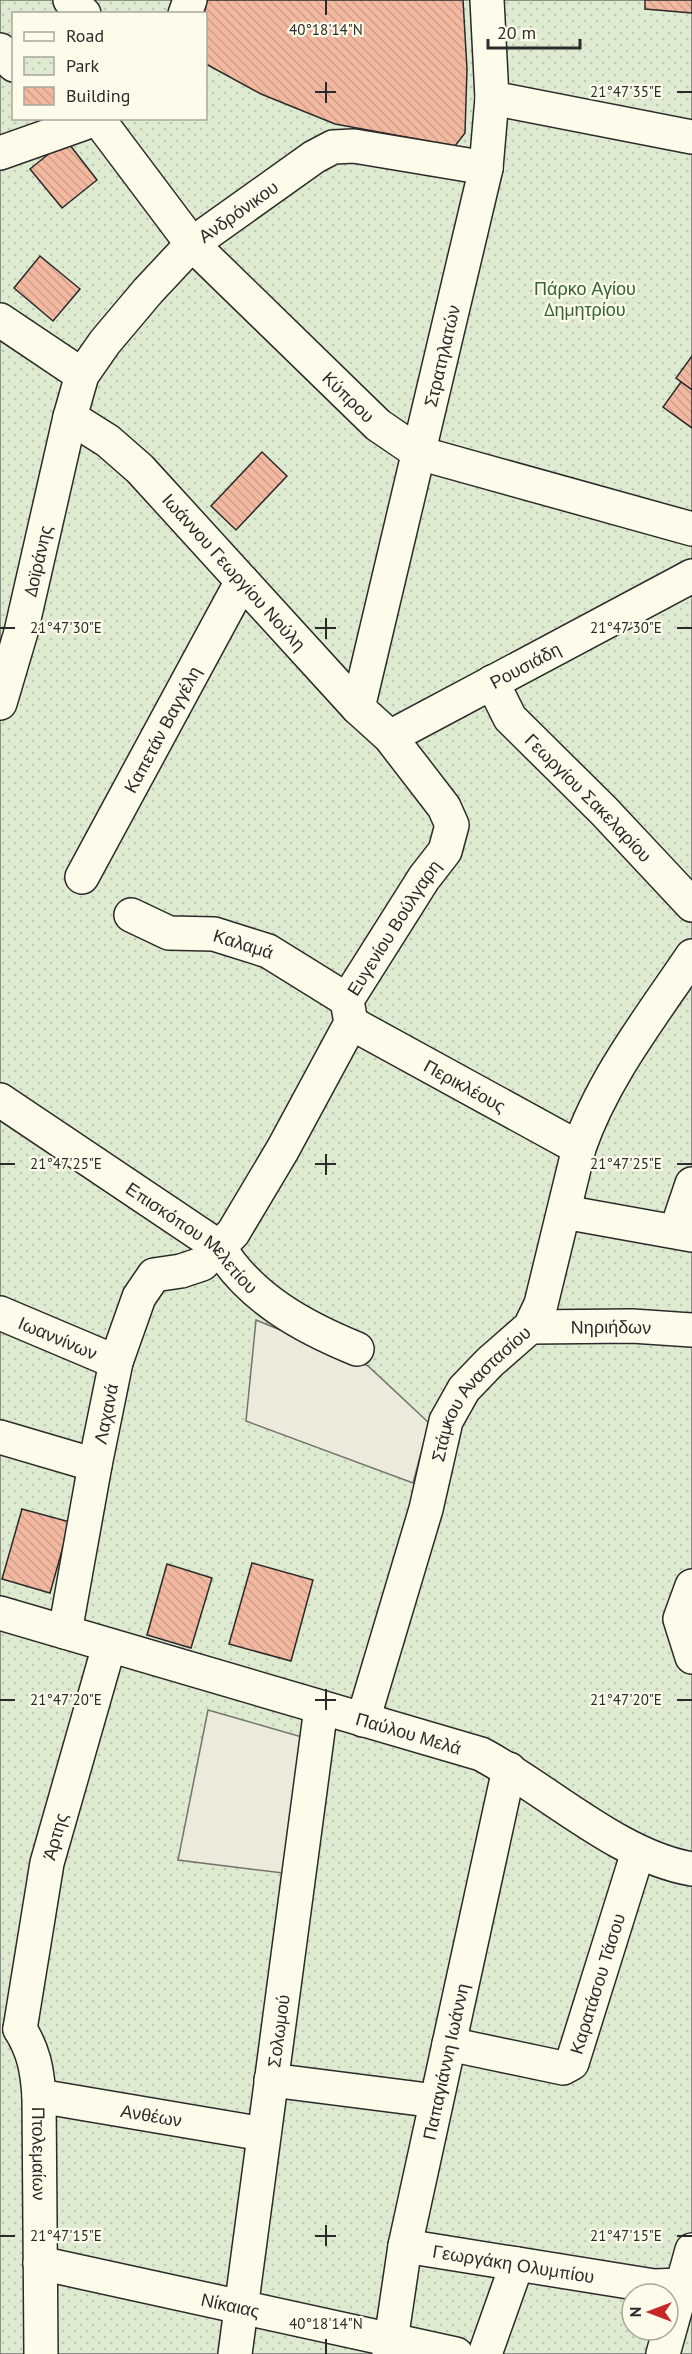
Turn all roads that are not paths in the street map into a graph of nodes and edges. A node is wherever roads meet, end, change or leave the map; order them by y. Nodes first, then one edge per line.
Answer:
1 (70, 0) edge
2 (487, 0) edge
3 (82, 12) edge
4 (0, 50) edge
5 (12, 62) edge
6 (492, 98) junction
7 (83, 121) edge
8 (692, 137) edge
9 (0, 153) edge
10 (486, 168) junction
11 (192, 244) junction
12 (0, 320) edge
13 (82, 375) junction
14 (70, 417) junction
15 (419, 453) junction
16 (692, 529) edge
17 (692, 576) edge
18 (242, 581) junction
19 (492, 682) junction
20 (0, 703) edge
21 (358, 708) junction
22 (390, 737) junction
23 (82, 876) dead end
24 (692, 905) edge
25 (131, 915) dead end
26 (692, 956) edge
27 (349, 1012) junction
28 (0, 1100) edge
29 (579, 1148) junction
30 (692, 1184) edge
31 (564, 1212) junction
32 (684, 1233) edge
33 (219, 1246) junction
34 (0, 1313) edge
35 (530, 1327) junction
36 (692, 1330) edge
37 (357, 1349) dead end
38 (116, 1362) junction
39 (0, 1437) edge
40 (95, 1465) junction
41 (692, 1586) edge
42 (0, 1613) edge
43 (65, 1632) junction
44 (109, 1646) junction
45 (692, 1657) edge
46 (321, 1708) junction
47 (363, 1720) junction
48 (508, 1769) junction
49 (638, 1852) junction
50 (692, 1869) edge
51 (10, 2036) edge
52 (449, 2044) junction
53 (271, 2080) junction
54 (39, 2096) junction
55 (436, 2101) junction
56 (264, 2134) junction
57 (405, 2246) junction
58 (692, 2250) edge
59 (40, 2263) junction
60 (517, 2264) junction
61 (687, 2287) edge
62 (241, 2307) junction
63 (391, 2347) edge
64 (41, 2354) edge
65 (235, 2354) edge
66 (456, 2354) edge
67 (485, 2354) edge
68 (663, 2354) edge

1 - 3 street
2 - 6 street, Στρατηλατών
4 - 5 street
6 - 8 street
6 - 10 street, Στρατηλατών
7 - 9 street
7 - 11 street, Κύπρου
10 - 11 street, Ανδρόνικου
10 - 15 street, Στρατηλατών
11 - 13 street, Ανδρόνικου
11 - 15 street, Κύπρου
12 - 13 street
13 - 14 street, Ανδρόνικου
14 - 18 street, Ιωάννου Γεωργίου Νούλη
14 - 20 street, Δοϊράνης
15 - 16 street, Κύπρου
15 - 21 street, Στρατηλατών
17 - 19 street, Ρουσιάδη
18 - 21 street, Ιωάννου Γεωργίου Νούλη
18 - 23 street, Καπετάν Βαγγέλη
19 - 22 street, Ρουσιάδη
19 - 24 street, Γεωργίου Σακελαρίου
21 - 22 street, Ιωάννου Γεωργίου Νούλη
22 - 27 street, Ευγενίου Βούλγαρη
25 - 27 street, Καλαμά
26 - 29 street, Στάμκου Αναστασίου
27 - 29 street, Περικλέους
27 - 33 street, Ευγενίου Βούλγαρη
28 - 33 street, Επισκόπου Μελετίου
29 - 31 street, Στάμκου Αναστασίου
30 - 32 street
31 - 32 street
31 - 35 street, Στάμκου Αναστασίου
33 - 37 street, Επισκόπου Μελετίου
33 - 38 street, Λαχανά
34 - 38 street, Ιωαννίνων
35 - 36 street, Νηριήδων
35 - 47 street, Στάμκου Αναστασίου
38 - 40 street, Λαχανά
39 - 40 street
40 - 43 street, Λαχανά
41 - 45 street
42 - 43 street, Παύλου Μελά
43 - 44 street, Παύλου Μελά
44 - 46 street, Παύλου Μελά
44 - 51 street, Άρτης
46 - 47 street, Παύλου Μελά
46 - 53 street, Σολωμού
47 - 48 street, Παύλου Μελά
48 - 49 street, Παύλου Μελά
48 - 52 street, Παπαγιάννη Ιωάννη
49 - 50 street, Παύλου Μελά
49 - 52 street, Καρατάσου Τάσου
51 - 54 street, Πτολεμαίων
52 - 55 street, Παπαγιάννη Ιωάννη
53 - 55 street
53 - 56 street, Σολωμού
54 - 56 street, Ανθέων
54 - 59 street, Πτολεμαίων
55 - 57 street, Παπαγιάννη Ιωάννη
56 - 62 street, Σολωμού
57 - 60 street, Γεωργάκη Ολυμπίου
57 - 63 street, Παπαγιάννη Ιωάννη
58 - 61 street
59 - 62 street, Νίκαιας
59 - 64 street, Πτολεμαίων
60 - 61 street, Γεωργάκη Ολυμπίου
60 - 67 street
61 - 68 street
62 - 63 street, Νίκαιας
62 - 65 street, Σολωμού
63 - 66 street, Νίκαιας

